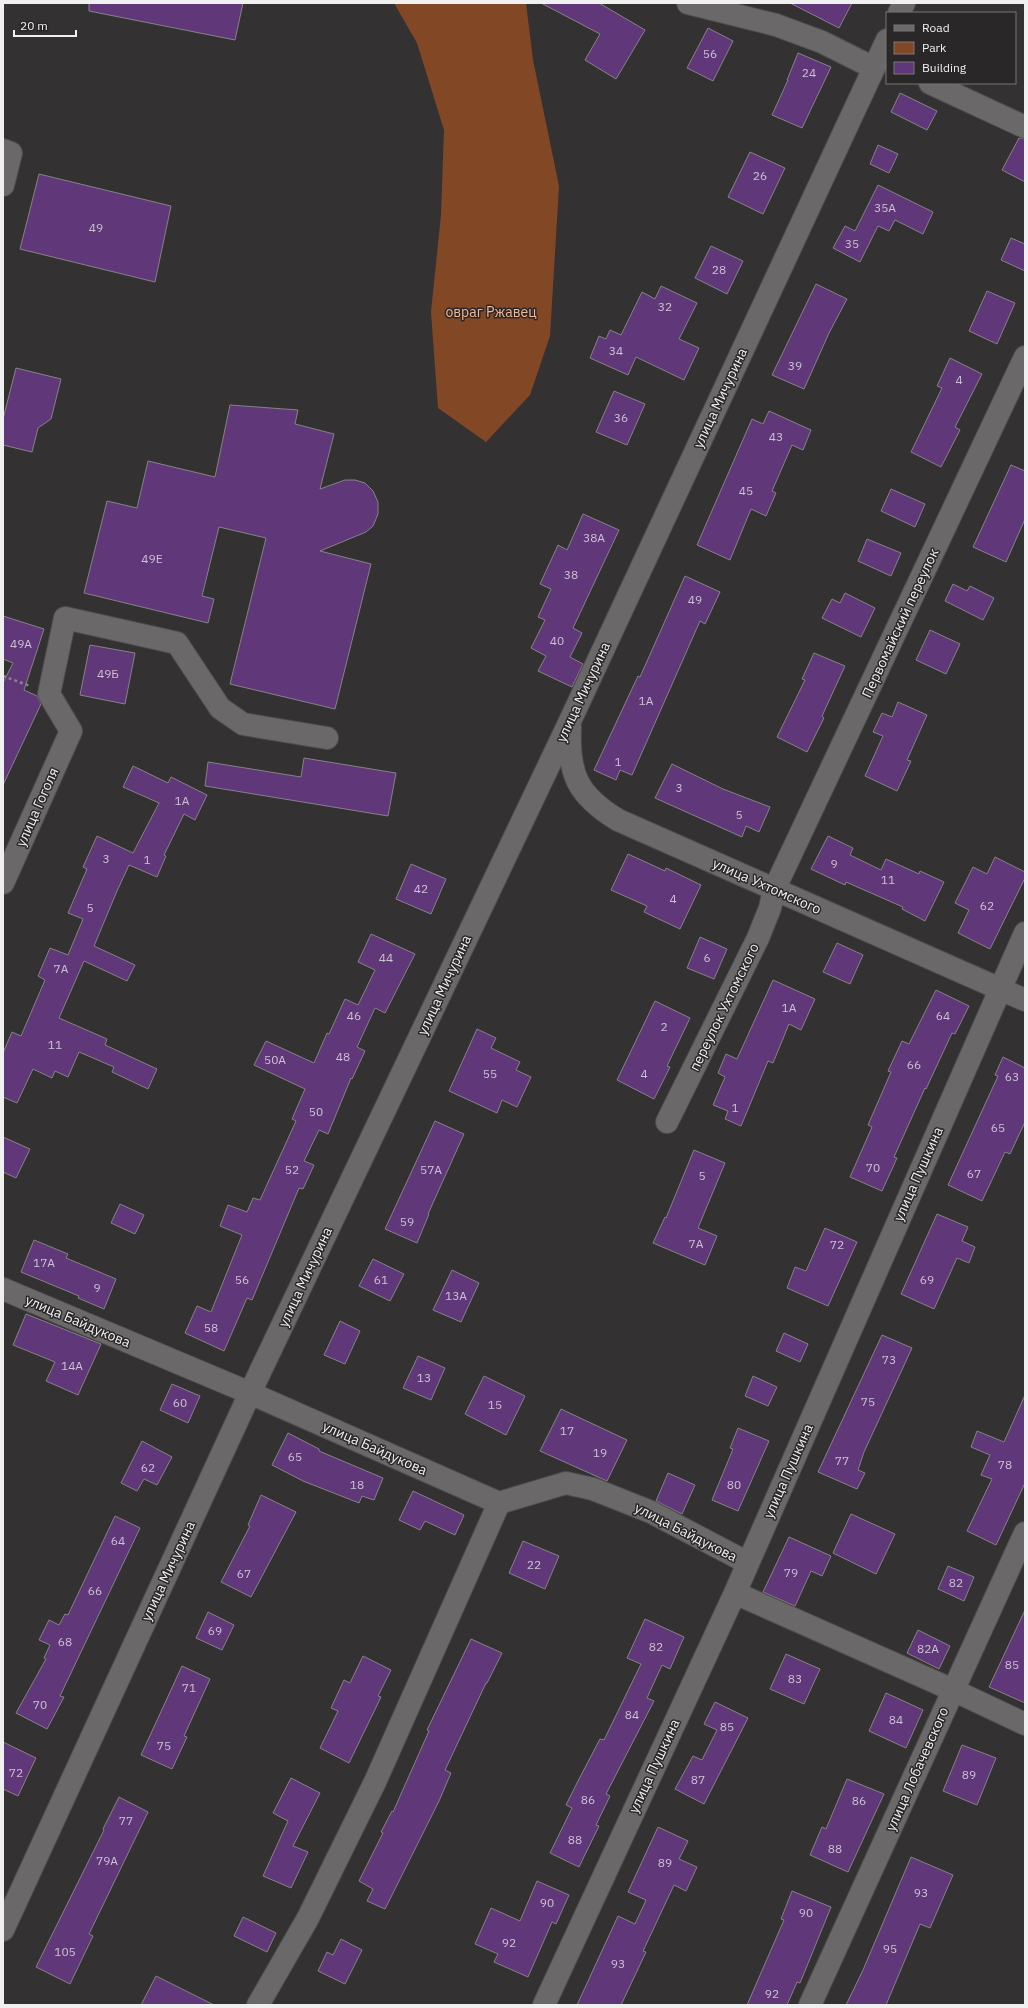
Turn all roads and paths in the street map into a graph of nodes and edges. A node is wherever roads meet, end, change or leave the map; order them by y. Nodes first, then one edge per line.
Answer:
1 (688, 3) edge
2 (904, 3) edge
3 (900, 12) edge
4 (886, 42) edge
5 (874, 68) junction
6 (932, 84) edge
7 (1025, 127) edge
8 (7, 151) edge
9 (3, 185) edge
10 (1025, 357) edge
11 (3, 676) edge
12 (49, 694) junction
13 (570, 721) junction
14 (328, 738) dead end
15 (3, 883) edge
16 (774, 890) junction
17 (1025, 933) edge
18 (1000, 988) junction
19 (1025, 1000) edge
20 (667, 1122) dead end
21 (3, 1289) edge
22 (250, 1393) junction
23 (499, 1503) junction
24 (1025, 1533) edge
25 (748, 1563) junction
26 (734, 1593) junction
27 (953, 1690) junction
28 (1025, 1724) edge
29 (3, 1930) edge
30 (258, 2005) edge
31 (544, 2005) edge
32 (810, 2005) edge

1 - 5 street
2 - 3 street
4 - 5 street, улица Мичурина
5 - 13 street, улица Мичурина
6 - 7 street
8 - 9 street
10 - 16 street, Первомайский переулок
11 - 12 path
12 - 14 street
12 - 15 street, улица Гоголя
13 - 16 street, улица Ухтомского
13 - 22 street, улица Мичурина
16 - 18 street, улица Ухтомского
16 - 20 street, переулок Ухтомского
17 - 18 street, улица Пушкина
18 - 19 street, улица Ухтомского
18 - 25 street, улица Пушкина
21 - 22 street, улица Байдукова
22 - 23 street, улица Байдукова
22 - 29 street, улица Мичурина
23 - 25 street, улица Байдукова
23 - 30 street
24 - 27 street, улица Лобачевского
25 - 26 street, улица Пушкина
26 - 27 street
26 - 31 street, улица Пушкина
27 - 28 street
27 - 32 street, улица Лобачевского

